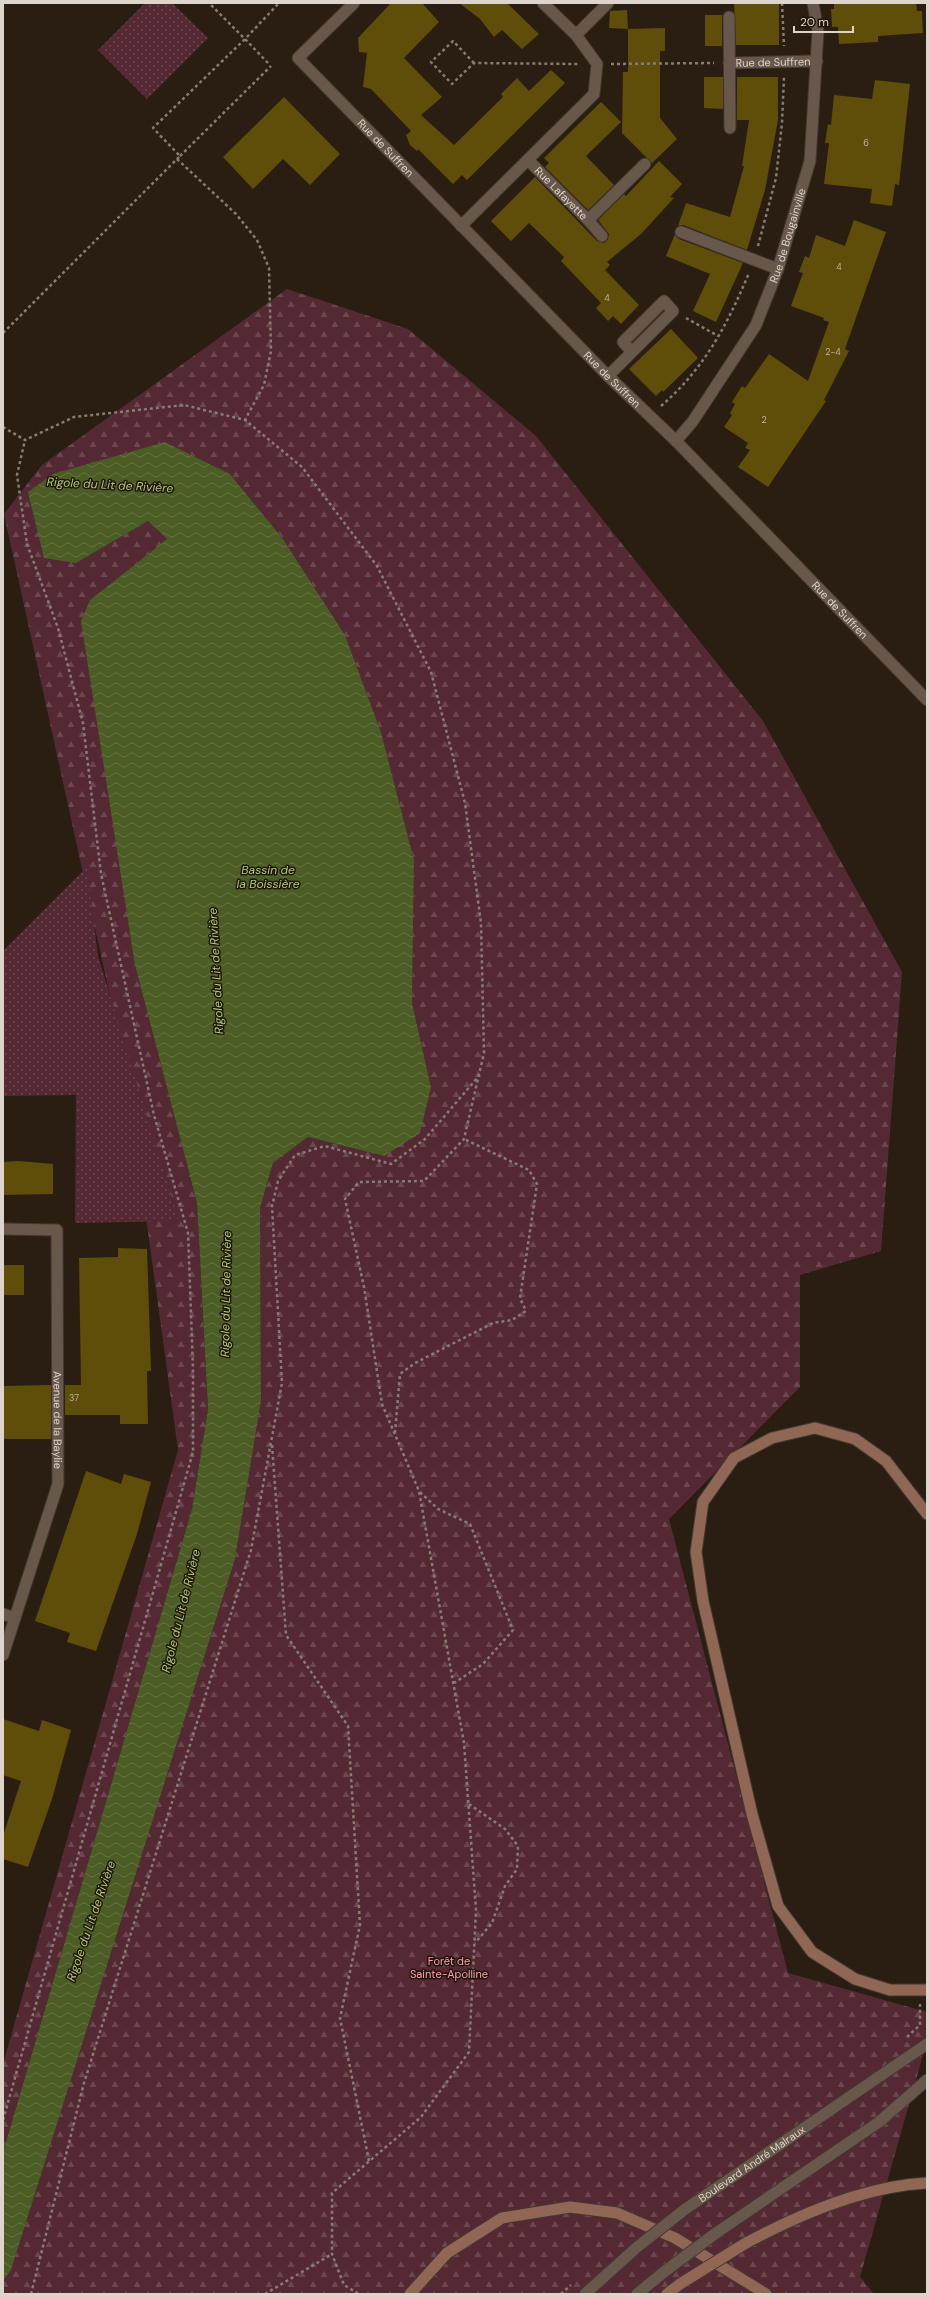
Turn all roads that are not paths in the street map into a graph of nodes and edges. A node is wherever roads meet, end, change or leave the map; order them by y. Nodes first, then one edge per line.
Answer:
1 (354, 3) edge
2 (543, 3) edge
3 (608, 3) edge
4 (813, 3) edge
5 (729, 17) dead end
6 (576, 35) junction
7 (817, 61) junction
8 (729, 63) junction
9 (730, 128) dead end
10 (528, 160) junction
11 (645, 164) dead end
12 (588, 220) junction
13 (461, 226) junction
14 (681, 232) dead end
15 (602, 236) dead end
16 (778, 269) junction
17 (674, 312) road end
18 (608, 376) junction
19 (676, 441) junction
20 (927, 700) edge
21 (3, 1229) edge
22 (927, 1514) edge
23 (3, 1614) edge
24 (15, 1618) junction
25 (3, 1655) edge
26 (927, 1990) edge
27 (927, 2044) edge
28 (927, 2080) edge
29 (927, 2183) edge
30 (410, 2294) edge
31 (585, 2294) edge
32 (638, 2294) edge
33 (667, 2294) edge
34 (766, 2294) edge

1 - 13 street, Rue de Suffren
2 - 6 street, Rue Lafayette
3 - 6 street
4 - 7 street, Rue de Bougainville
5 - 8 street, Rue de Suffren
6 - 10 street, Rue Lafayette
7 - 8 street, Rue de Suffren
7 - 16 street, Rue de Bougainville
8 - 9 street, Rue de Suffren
10 - 12 street, Rue Lafayette
10 - 13 street, Rue Lafayette
11 - 12 street, Rue Lafayette
12 - 15 street
13 - 18 street, Rue de Suffren
14 - 16 street
16 - 19 street, Rue de Bougainville
17 - 18 street
18 - 19 street, Rue de Suffren
19 - 20 street, Rue de Suffren
21 - 24 street, Avenue de la Baylie
22 - 26 main road
23 - 24 street
24 - 25 street, Avenue de la Baylie
27 - 31 street, Boulevard André Malraux, bridge
28 - 32 street, bridge
29 - 33 main road, bridge
30 - 34 main road

